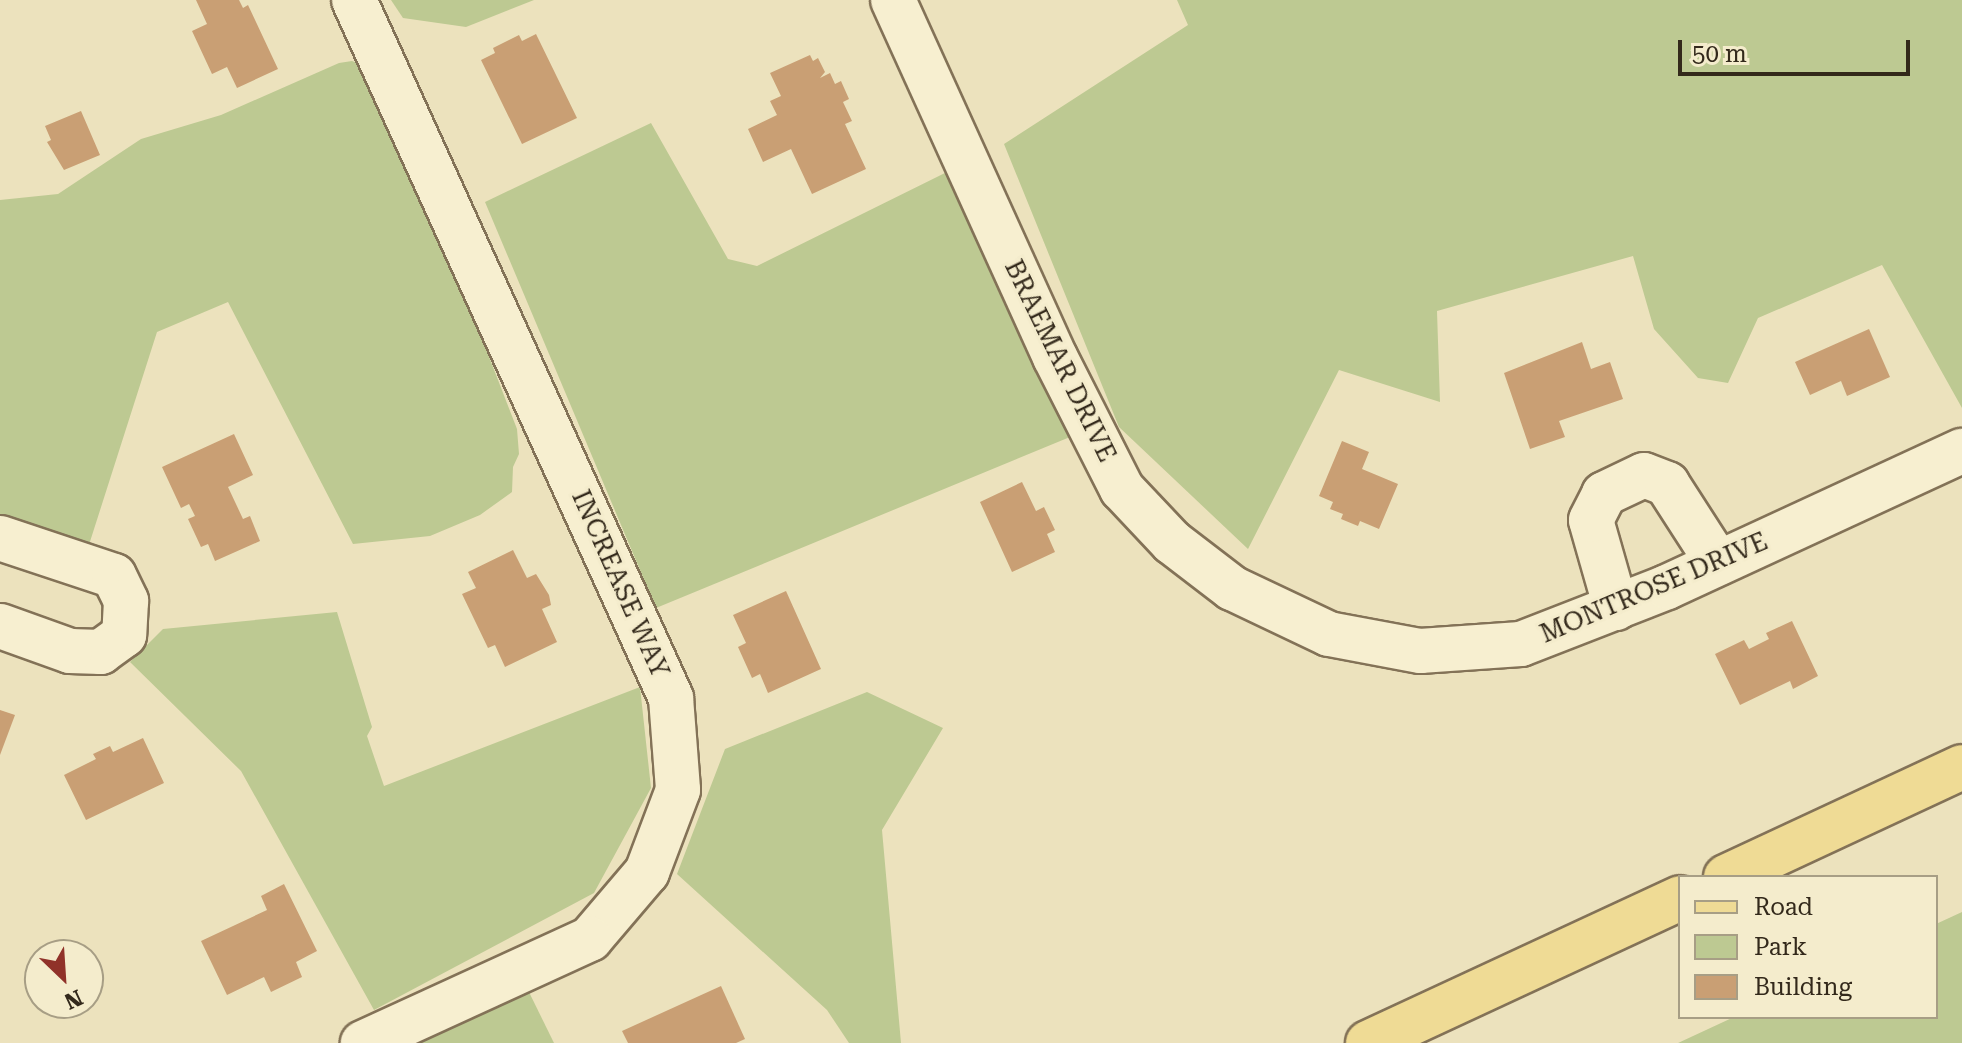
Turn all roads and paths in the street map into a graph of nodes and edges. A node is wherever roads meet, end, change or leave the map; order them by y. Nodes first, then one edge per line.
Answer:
1 (354, 0) edge
2 (893, 0) edge
3 (1962, 451) edge
4 (0, 538) edge
5 (1718, 563) junction
6 (1616, 608) junction
7 (0, 626) edge
8 (1329, 634) joint
9 (1962, 767) edge
10 (1730, 875) edge
11 (1678, 899) edge
12 (363, 1043) edge
13 (1368, 1043) edge

1 - 12 street, INCREASE WAY
2 - 8 street, BRAEMAR DRIVE
3 - 5 street, MONTROSE DRIVE
4 - 7 street
5 - 6 street, MONTROSE DRIVE
5 - 6 street
6 - 8 street, MONTROSE DRIVE
9 - 10 main road
11 - 13 main road

